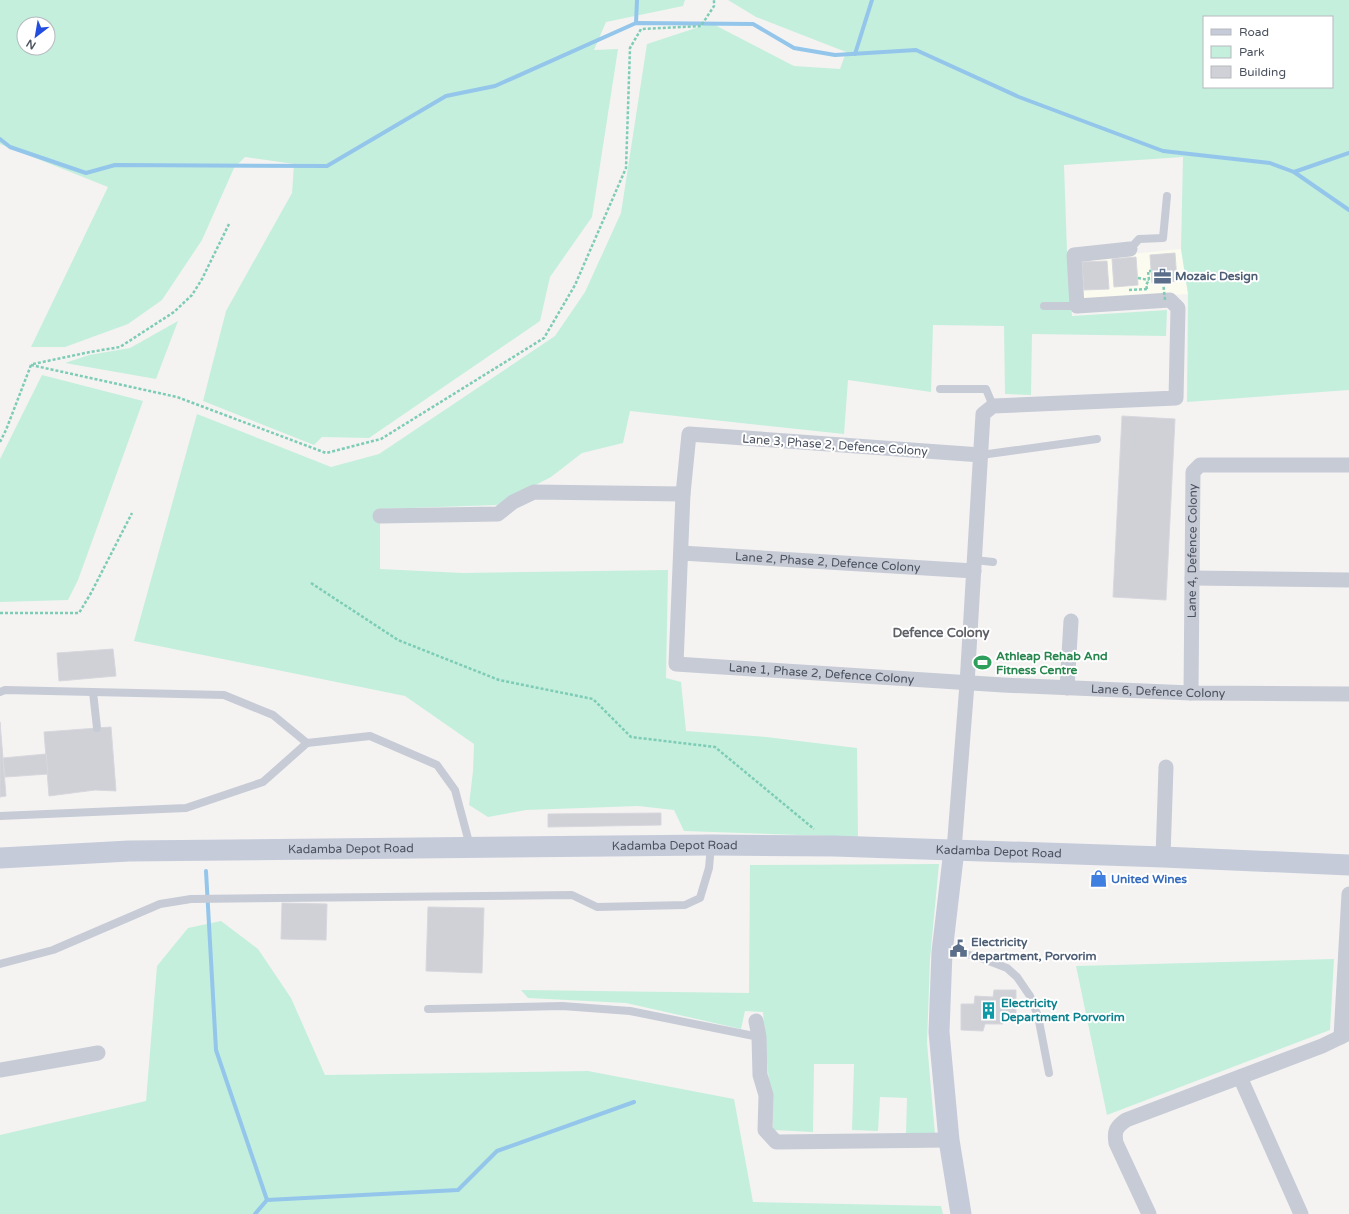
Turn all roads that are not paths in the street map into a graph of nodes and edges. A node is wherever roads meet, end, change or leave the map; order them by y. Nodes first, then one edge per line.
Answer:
1 (1167, 196) dead end
2 (1130, 249) joint
3 (1044, 306) dead end
4 (1077, 306) junction
5 (940, 389) dead end
6 (992, 406) junction
7 (1097, 439) dead end
8 (981, 455) junction
9 (1349, 465) edge
10 (683, 494) junction
11 (380, 516) dead end
12 (681, 553) junction
13 (993, 562) dead end
14 (975, 566) junction
15 (1192, 578) junction
16 (1349, 580) edge
17 (1071, 621) dead end
18 (967, 684) junction
19 (1067, 688) junction
20 (0, 692) edge
21 (93, 692) junction
22 (1191, 693) junction
23 (1349, 694) edge
24 (97, 728) dead end
25 (307, 743) junction
26 (1166, 767) dead end
27 (0, 816) edge
28 (711, 845) junction
29 (470, 846) junction
30 (954, 850) junction
31 (1163, 857) junction
32 (1, 859) edge
33 (1349, 865) edge
34 (1349, 894) edge
35 (942, 952) junction
36 (1347, 959) edge
37 (0, 964) edge
38 (428, 1009) dead end
39 (756, 1021) dead end
40 (1345, 1035) edge
41 (759, 1037) junction
42 (98, 1053) dead end
43 (0, 1070) edge
44 (1049, 1073) dead end
45 (1240, 1077) junction
46 (949, 1140) junction
47 (961, 1214) edge
48 (1149, 1214) edge
49 (1301, 1214) edge

1 - 2 lane
2 - 4 street
3 - 4 lane
4 - 6 street
5 - 6 lane
6 - 8 street
7 - 8 lane
8 - 10 street, Lane 3, Phase 2, Defence Colony
8 - 14 street
9 - 15 street, Lane 4, Defence Colony
10 - 11 street
10 - 12 street
12 - 14 street, Lane 2, Phase 2, Defence Colony
12 - 18 street, Lane 1, Phase 2, Defence Colony
13 - 14 lane
14 - 18 street
15 - 16 street
15 - 22 street, Lane 4, Defence Colony
17 - 19 street
18 - 19 street, Lane 6, Defence Colony
18 - 30 street
19 - 22 street, Lane 6, Defence Colony
20 - 21 lane
21 - 24 lane
21 - 25 lane
22 - 23 street, Lane 6, Defence Colony
25 - 27 lane
25 - 29 lane
26 - 31 street
28 - 29 street, Kadamba Depot Road
28 - 30 street, Kadamba Depot Road
28 - 37 lane
29 - 32 street, Kadamba Depot Road
30 - 31 street, Kadamba Depot Road
30 - 35 street
31 - 33 street, Kadamba Depot Road
34 - 36 street
35 - 44 lane
35 - 46 street
36 - 40 street
38 - 41 lane
39 - 41 street
40 - 45 street
41 - 46 street
42 - 43 street
45 - 48 street
45 - 49 street
46 - 47 street

